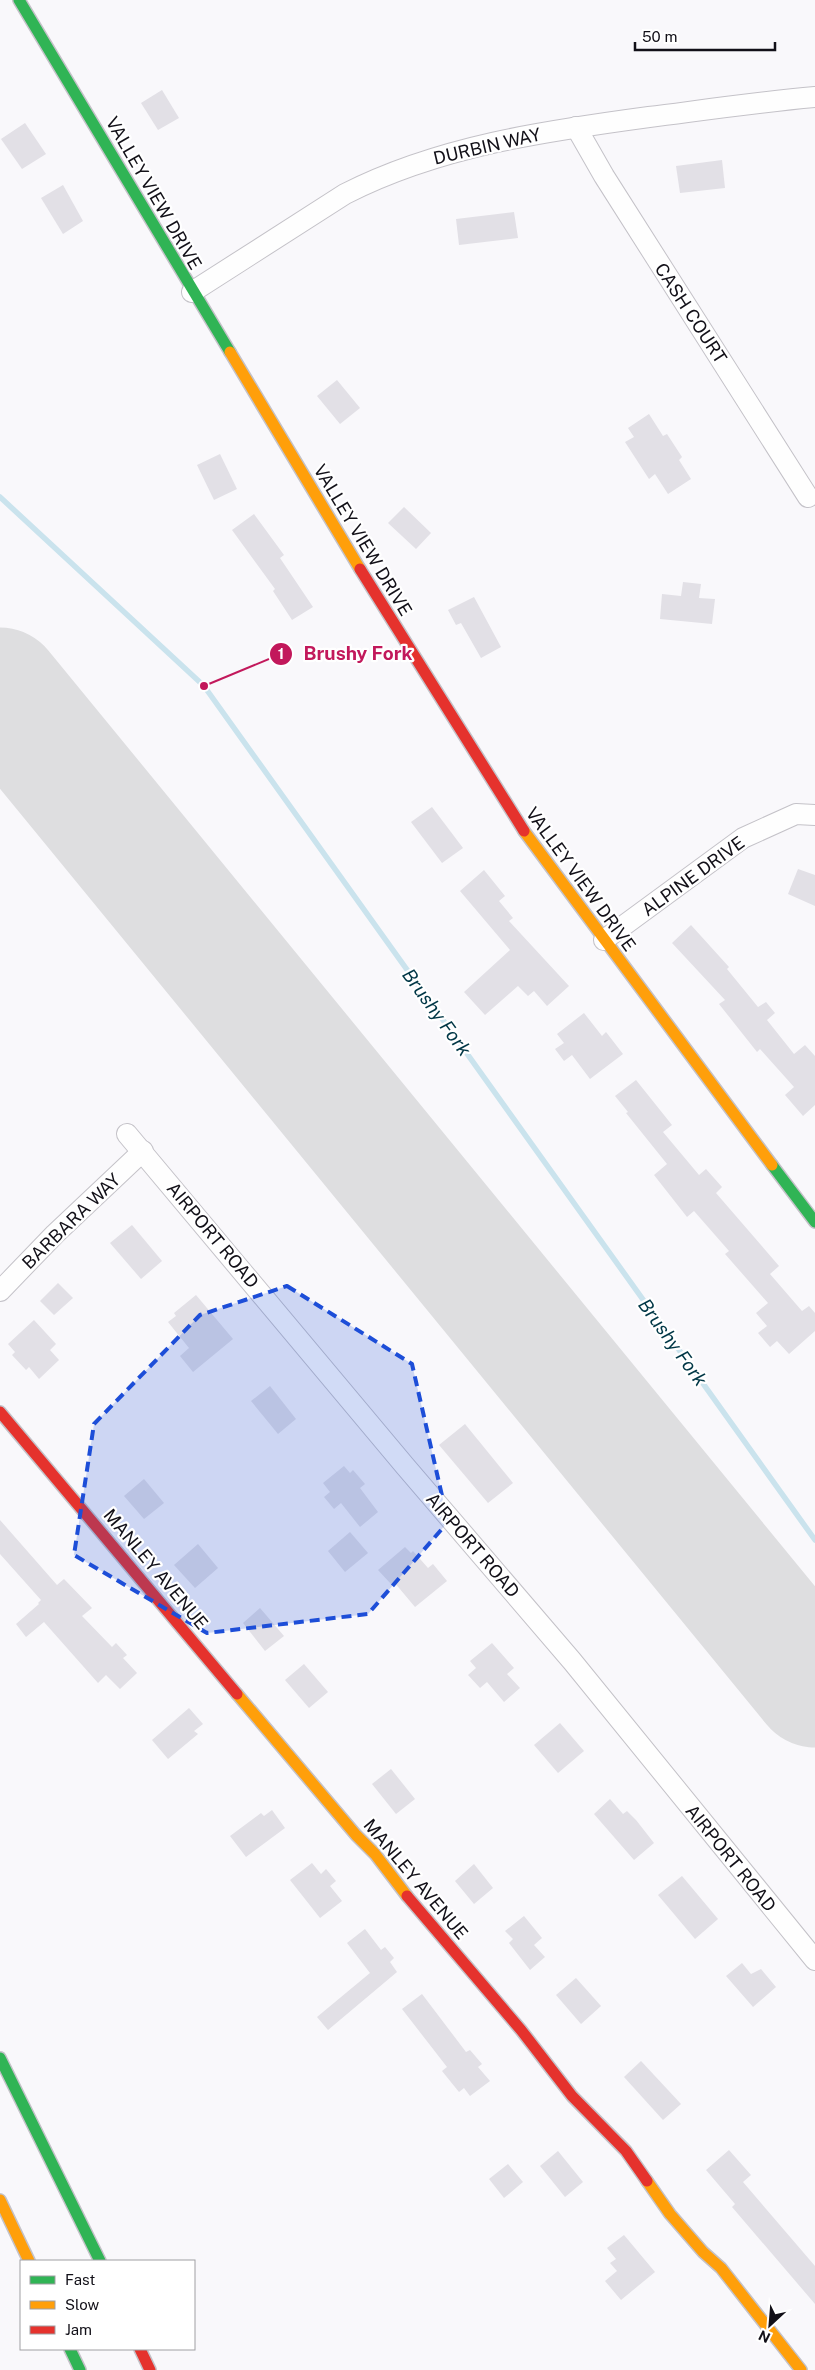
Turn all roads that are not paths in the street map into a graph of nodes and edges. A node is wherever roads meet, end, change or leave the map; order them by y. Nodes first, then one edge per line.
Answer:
1 (19, 0) edge
2 (815, 97) edge
3 (576, 127) junction
4 (192, 292) junction
5 (808, 497) dead end
6 (815, 814) edge
7 (604, 940) junction
8 (127, 1134) dead end
9 (143, 1151) junction
10 (815, 1222) edge
11 (0, 1291) edge
12 (0, 1412) edge
13 (815, 1960) edge
14 (0, 2058) edge
15 (0, 2200) edge
16 (29, 2260) edge
17 (100, 2260) edge
18 (70, 2350) edge
19 (140, 2350) edge
20 (80, 2370) edge
21 (150, 2370) edge
22 (802, 2370) edge

1 - 4 main road, VALLEY VIEW DRIVE
2 - 3 street, DURBIN WAY
3 - 4 street, DURBIN WAY
3 - 5 street, CASH COURT
4 - 7 main road, VALLEY VIEW DRIVE
6 - 7 street, ALPINE DRIVE
7 - 10 main road, VALLEY VIEW DRIVE
8 - 9 street, AIRPORT ROAD
9 - 11 street, BARBARA WAY
9 - 13 street, AIRPORT ROAD
12 - 22 main road, MANLEY AVENUE
14 - 17 main road
15 - 16 main road
18 - 20 main road
19 - 21 main road

